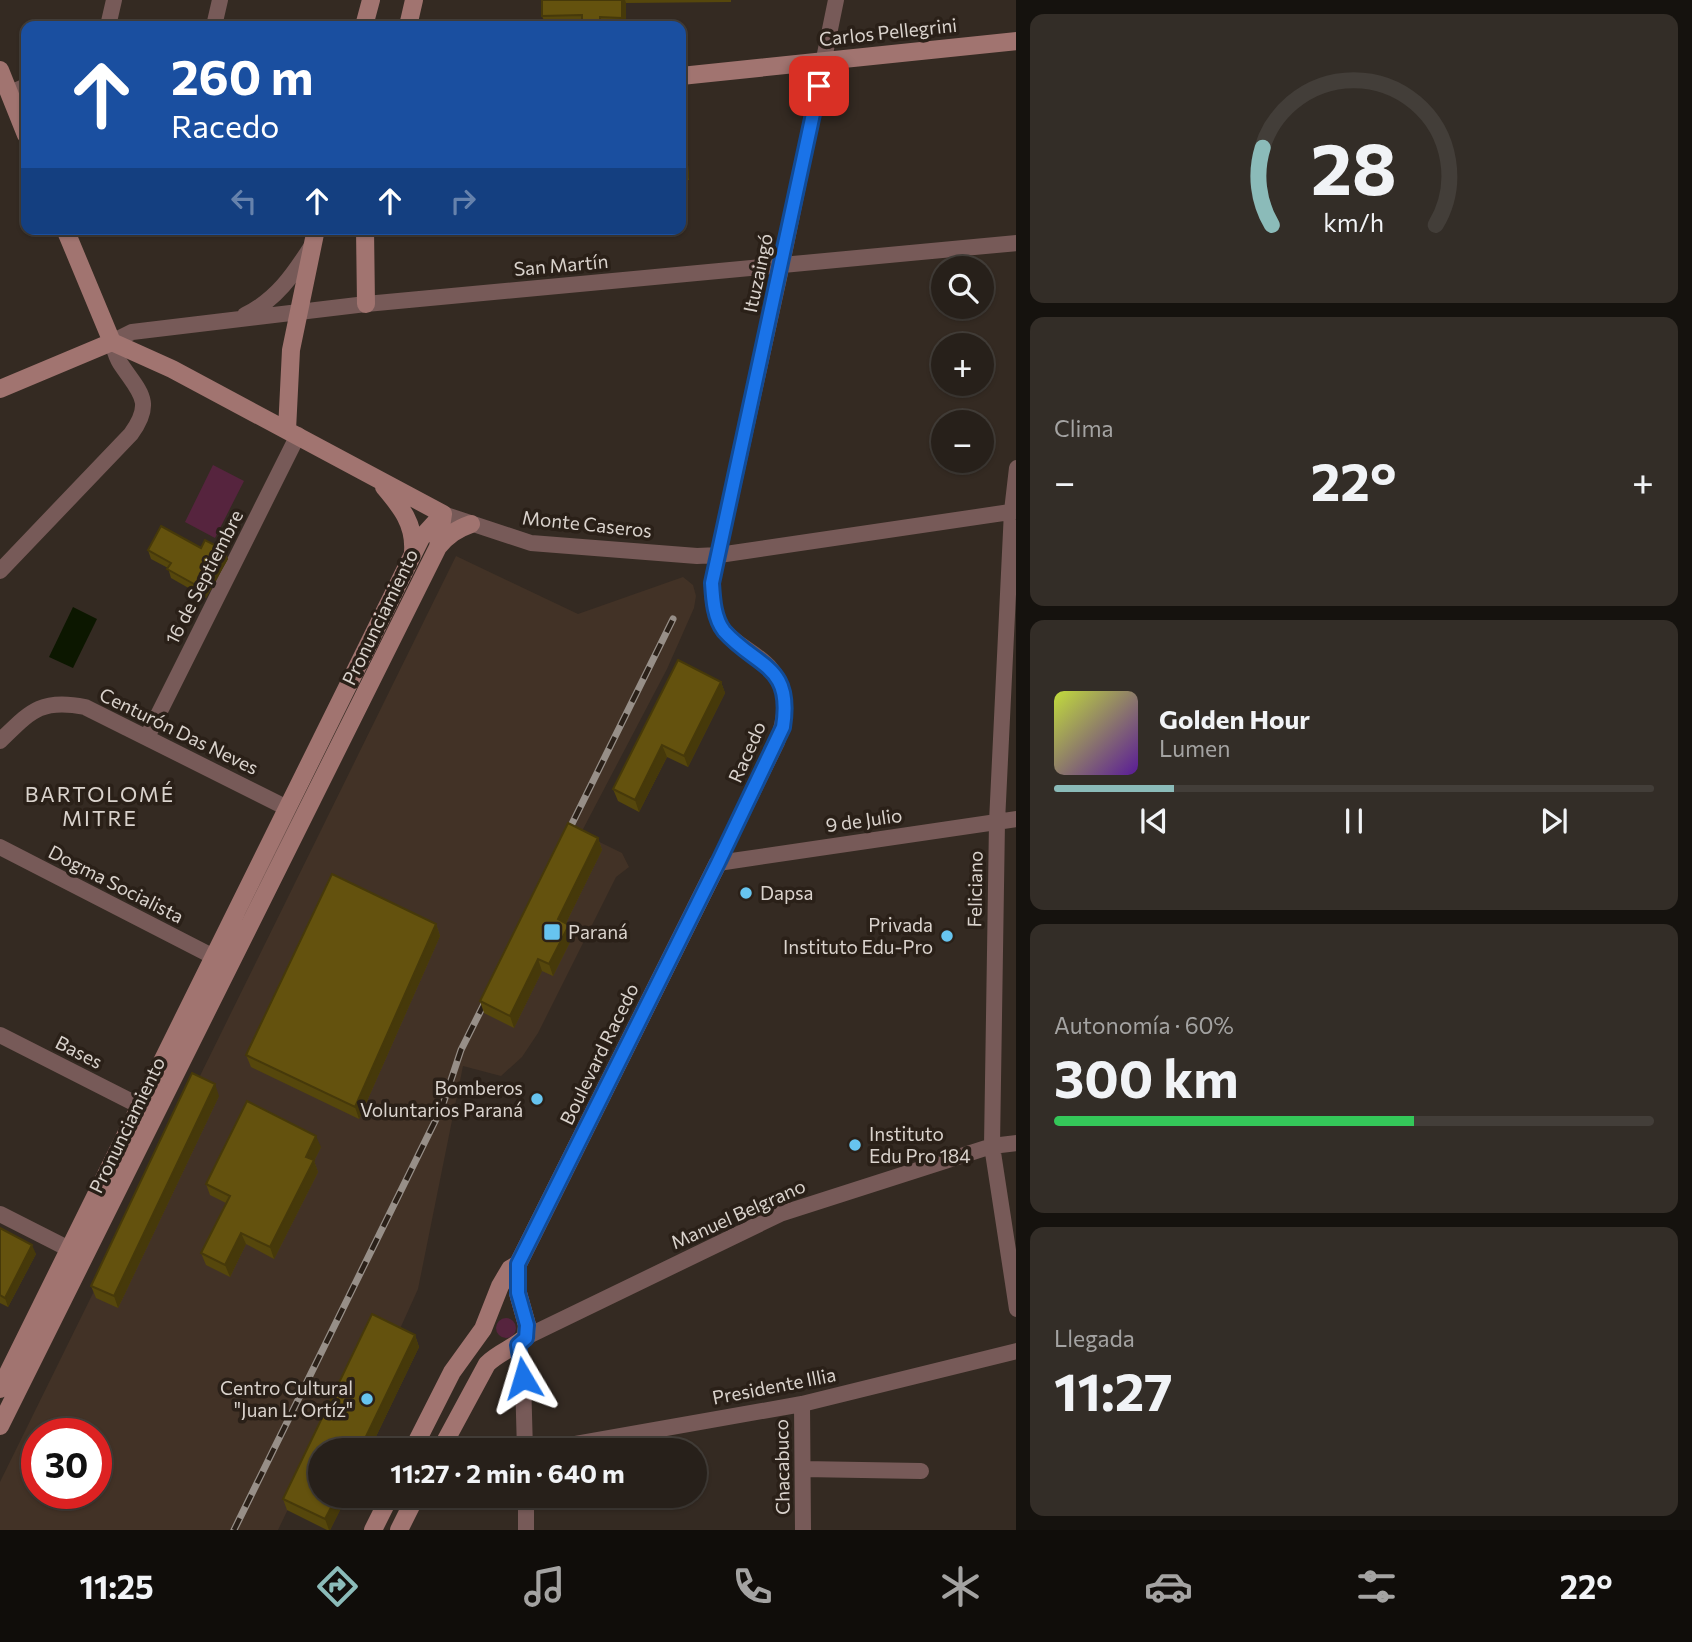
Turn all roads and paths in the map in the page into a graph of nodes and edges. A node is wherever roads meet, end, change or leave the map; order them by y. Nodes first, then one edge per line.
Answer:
1 (114, 0) edge
2 (220, 0) edge
3 (371, 0) edge
4 (414, 0) edge
5 (836, 0) edge
6 (109, 21) edge
7 (215, 21) edge
8 (365, 21) edge
9 (409, 21) edge
10 (1016, 41) edge
11 (824, 60) junction
12 (0, 70) edge
13 (686, 75) edge
14 (18, 90) edge
15 (67, 235) edge
16 (365, 235) edge
17 (314, 237) edge
18 (1016, 243) edge
19 (782, 264) junction
20 (366, 304) junction
21 (298, 312) junction
22 (237, 319) junction
23 (112, 342) junction
24 (0, 389) edge
25 (293, 432) junction
26 (379, 481) junction
27 (1016, 482) edge
28 (1014, 511) edge
29 (443, 514) junction
30 (471, 524) junction
31 (438, 547) junction
32 (412, 555) junction
33 (719, 555) junction
34 (0, 571) edge
35 (147, 737) junction
36 (0, 741) edge
37 (287, 808) junction
38 (1016, 819) edge
39 (997, 822) junction
40 (0, 848) edge
41 (718, 863) junction
42 (214, 957) junction
43 (0, 1035) edge
44 (140, 1106) junction
45 (1016, 1143) edge
46 (992, 1146) junction
47 (0, 1214) edge
48 (69, 1249) junction
49 (518, 1264) junction
50 (1016, 1302) edge
51 (491, 1310) junction
52 (523, 1315) junction
53 (483, 1329) junction
54 (517, 1344) junction
55 (1016, 1351) edge
56 (0, 1389) edge
57 (802, 1404) junction
58 (0, 1426) edge
59 (419, 1438) edge
60 (447, 1438) edge
61 (525, 1438) edge
62 (610, 1438) edge
63 (803, 1469) junction
64 (921, 1471) dead end
65 (384, 1508) edge
66 (410, 1508) edge
67 (526, 1508) edge
68 (373, 1530) edge
69 (399, 1530) edge
70 (526, 1530) edge
71 (803, 1530) edge

1 - 6 street
2 - 7 street
3 - 8 street
4 - 9 street
5 - 11 street, Ituzaingó
10 - 11 street, Carlos Pellegrini
11 - 13 street, Carlos Pellegrini
11 - 19 street, Ituzaingó
12 - 14 street
15 - 23 street
16 - 20 street
17 - 21 street
17 - 22 street
18 - 19 street, San Martín
19 - 20 street, San Martín
19 - 33 street, Ituzaingó
20 - 21 street, San Martín
21 - 22 street, San Martín
21 - 25 street
22 - 23 street, San Martín
23 - 24 street
23 - 25 street, Monte Caseros
23 - 34 street
25 - 26 street, Monte Caseros
25 - 35 street, 16 de Septiembre
26 - 29 street, Monte Caseros
26 - 32 street
27 - 28 street, Feliciano
28 - 33 street, Monte Caseros
28 - 39 street, Feliciano
29 - 30 street, Monte Caseros
29 - 31 street, Pronunciamiento
29 - 32 street, Pronunciamiento
30 - 31 street
30 - 33 street, Monte Caseros
31 - 58 street, Pronunciamiento
32 - 37 street, Pronunciamiento
33 - 41 street, Racedo
35 - 36 street, Centurón Das Neves
35 - 37 street, Centurón Das Neves
37 - 42 street, Pronunciamiento
38 - 39 street, 9 de Julio
39 - 41 street, 9 de Julio
39 - 46 street, Feliciano
40 - 42 street, Dogma Socialista
41 - 49 street, Boulevard Racedo
42 - 44 street, Pronunciamiento
43 - 44 street, Bases
44 - 48 street, Pronunciamiento
45 - 46 street, Manuel Belgrano
46 - 50 street, Feliciano
46 - 54 street, Manuel Belgrano
47 - 48 street
48 - 56 street, Pronunciamiento
49 - 51 street, Boulevard Racedo
49 - 52 street, Boulevard Racedo
51 - 52 street
51 - 53 street, Boulevard Racedo
52 - 54 street, Boulevard Racedo
53 - 54 street
53 - 59 street, Boulevard Racedo
54 - 60 street
54 - 61 street
55 - 57 street, Presidente Illia
57 - 62 street, Presidente Illia
57 - 63 street, Chacabuco
63 - 64 street
63 - 71 street, Chacabuco
65 - 68 street
66 - 69 street
67 - 70 street

